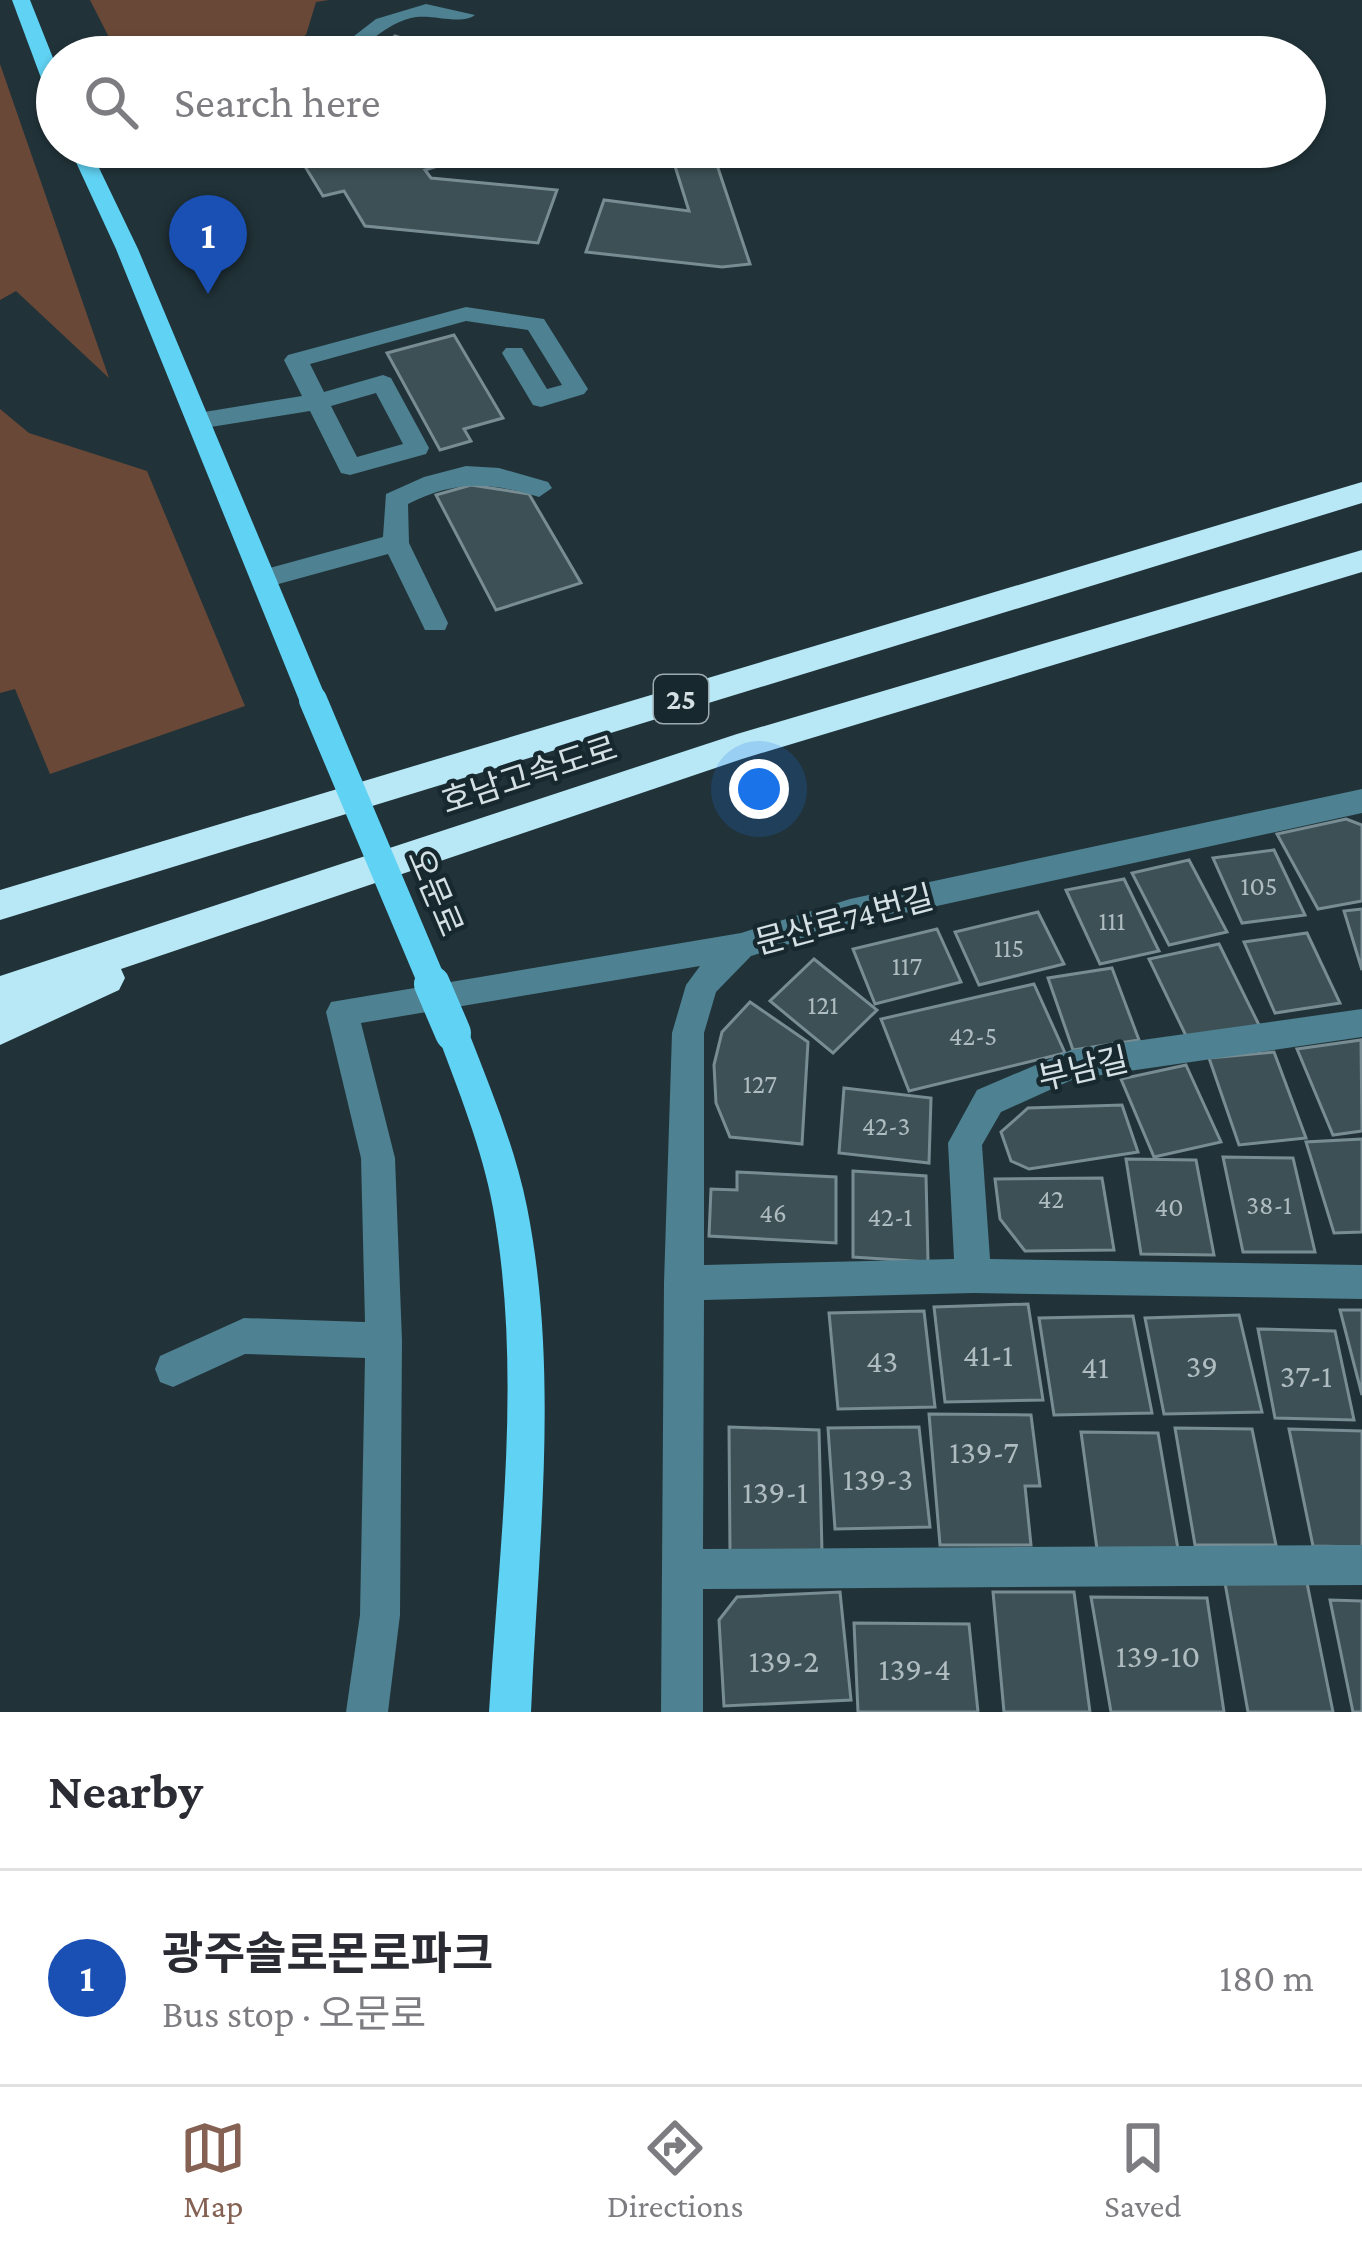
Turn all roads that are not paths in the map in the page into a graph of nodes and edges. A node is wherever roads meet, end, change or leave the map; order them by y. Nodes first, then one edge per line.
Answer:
1 (21, 0) edge
2 (466, 14) dead end
3 (365, 36) edge
4 (36, 39) edge
5 (88, 168) edge
6 (514, 353) dead end
7 (198, 421) junction
8 (539, 488) dead end
9 (1362, 492) edge
10 (396, 543) junction
11 (1362, 561) edge
12 (264, 578) junction
13 (435, 623) dead end
14 (1362, 801) edge
15 (266, 902) junction
16 (0, 905) edge
17 (741, 946) junction
18 (0, 993) edge
19 (1362, 1023) edge
20 (0, 1028) edge
21 (973, 1276) junction
22 (1362, 1282) edge
23 (682, 1283) junction
24 (385, 1341) junction
25 (173, 1369) dead end
26 (1362, 1565) edge
27 (684, 1569) junction
28 (368, 1712) edge
29 (510, 1712) edge
30 (682, 1712) edge

1 - 4 main road
2 - 3 street
5 - 7 main road, 오문로
6 - 7 street
7 - 12 main road, 오문로
8 - 10 street
9 - 16 highway, 호남고속도로 / 25
10 - 12 street
10 - 13 street
11 - 15 highway, 호남고속도로 / 25
12 - 29 main road, 오문로, bridge
14 - 17 street, 문산로74번길
15 - 18 highway, 호남고속도로 / 25
15 - 20 highway
17 - 23 street, 문산로74번길
17 - 24 street
19 - 21 street, 부남길
21 - 22 street
21 - 23 street
23 - 27 street, 문산로74번길
24 - 25 street
24 - 28 street
26 - 27 street
27 - 30 street, 문산로74번길

